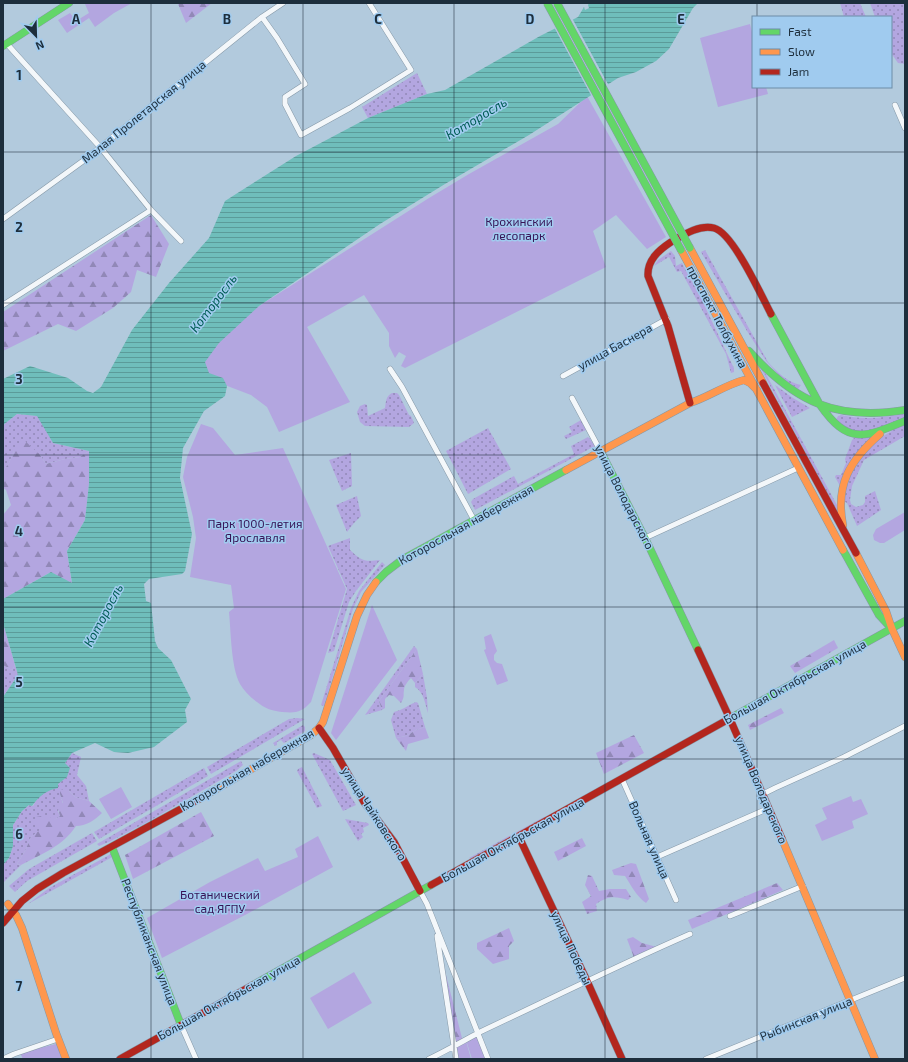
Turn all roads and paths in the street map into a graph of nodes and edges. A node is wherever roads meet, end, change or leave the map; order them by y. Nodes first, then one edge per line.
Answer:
1 (69, 3) edge
2 (283, 3) edge
3 (369, 3) edge
4 (547, 3) edge
5 (557, 3) edge
6 (262, 17) junction
7 (5, 45) edge
8 (895, 105) dead end
9 (905, 128) edge
10 (100, 147) junction
11 (151, 210) junction
12 (3, 219) edge
13 (180, 241) dead end
14 (3, 305) edge
15 (667, 319) junction
16 (739, 339) junction
17 (739, 357) junction
18 (390, 369) dead end
19 (563, 376) dead end
20 (732, 383) junction
21 (809, 384) junction
22 (757, 390) junction
23 (798, 394) junction
24 (572, 398) dead end
25 (690, 403) junction
26 (820, 405) junction
27 (905, 410) edge
28 (841, 411) junction
29 (905, 421) edge
30 (834, 424) junction
31 (885, 430) junction
32 (601, 452) junction
33 (798, 468) junction
34 (474, 520) junction
35 (847, 537) junction
36 (645, 538) junction
37 (905, 621) edge
38 (892, 628) junction
39 (905, 657) edge
40 (730, 719) junction
41 (905, 726) edge
42 (319, 728) junction
43 (622, 779) junction
44 (763, 794) junction
45 (769, 808) junction
46 (519, 837) junction
47 (112, 847) junction
48 (656, 857) junction
49 (803, 886) junction
50 (420, 891) junction
51 (676, 900) dead end
52 (22, 901) junction
53 (6, 904) edge
54 (9, 913) edge
55 (730, 916) dead end
56 (3, 923) edge
57 (435, 925) junction
58 (690, 934) dead end
59 (905, 978) edge
60 (587, 981) junction
61 (850, 1001) junction
62 (181, 1024) junction
63 (478, 1033) junction
64 (58, 1039) junction
65 (454, 1047) junction
66 (3, 1059) edge
67 (66, 1059) edge
68 (120, 1059) edge
69 (196, 1059) edge
70 (429, 1059) edge
71 (456, 1059) edge
72 (488, 1059) edge
73 (622, 1059) edge
74 (706, 1059) edge
75 (875, 1059) edge

1 - 7 main road
2 - 6 street, Малая Пролетарская улица
3 - 6 street
4 - 17 main road, проспект Толбухина, bridge
5 - 16 main road, проспект Толбухина, bridge
6 - 10 street, Малая Пролетарская улица
7 - 10 street
8 - 9 street
10 - 11 street
10 - 12 street, Малая Пролетарская улица
11 - 13 street
11 - 14 street
15 - 19 street, улица Баснера
15 - 21 main road
15 - 25 main road
16 - 23 main road
16 - 35 main road, проспект Толбухина
17 - 20 main road
17 - 22 main road, проспект Толбухина
18 - 34 street
20 - 22 main road
20 - 25 main road, Которосльная набережная
21 - 23 main road
21 - 26 main road
22 - 33 main road, проспект Толбухина
23 - 26 main road
24 - 32 street, улица Володарского
25 - 32 main road, Которосльная набережная
26 - 28 main road
26 - 30 main road
27 - 28 main road
28 - 30 main road
29 - 31 main road
30 - 31 main road
31 - 35 main road
32 - 34 main road, Которосльная набережная
32 - 36 main road, улица Володарского
33 - 36 street
33 - 38 main road, проспект Толбухина
34 - 42 main road, Которосльная набережная
35 - 38 main road, проспект Толбухина
36 - 40 main road, улица Володарского
37 - 38 main road, Большая Октябрьская улица
38 - 39 main road, проспект Толбухина
38 - 40 main road, Большая Октябрьская улица
40 - 43 main road, Большая Октябрьская улица
40 - 44 main road, улица Володарского
41 - 44 street
42 - 47 main road, Которосльная набережная
42 - 50 main road, улица Чайковского
43 - 46 main road, Большая Октябрьская улица
43 - 48 street, Вольная улица
44 - 45 main road, улица Володарского
45 - 48 street
45 - 49 main road, улица Володарского
46 - 50 main road, Большая Октябрьская улица
46 - 60 main road, улица Победы
47 - 52 main road, Которосльная набережная
47 - 62 main road, Республиканская улица
48 - 51 street, Вольная улица
49 - 55 street
49 - 61 main road, улица Володарского
50 - 57 street, улица Чайковского
50 - 62 main road, Большая Октябрьская улица
52 - 53 main road
52 - 54 main road, Которосльная набережная
53 - 54 main road
54 - 56 main road, Которосльная набережная
54 - 64 main road
57 - 63 street, улица Чайковского
57 - 65 street, улица Чайковского
58 - 60 street
59 - 61 street, Рыбинская улица
60 - 63 street
60 - 73 main road, улица Победы
61 - 74 street, Рыбинская улица
61 - 75 main road, улица Володарского
62 - 68 main road, Большая Октябрьская улица
62 - 69 street, Республиканская улица
63 - 65 street
63 - 72 street, улица Чайковского
64 - 66 street
64 - 67 main road
65 - 70 street
65 - 71 street, улица Чайковского

